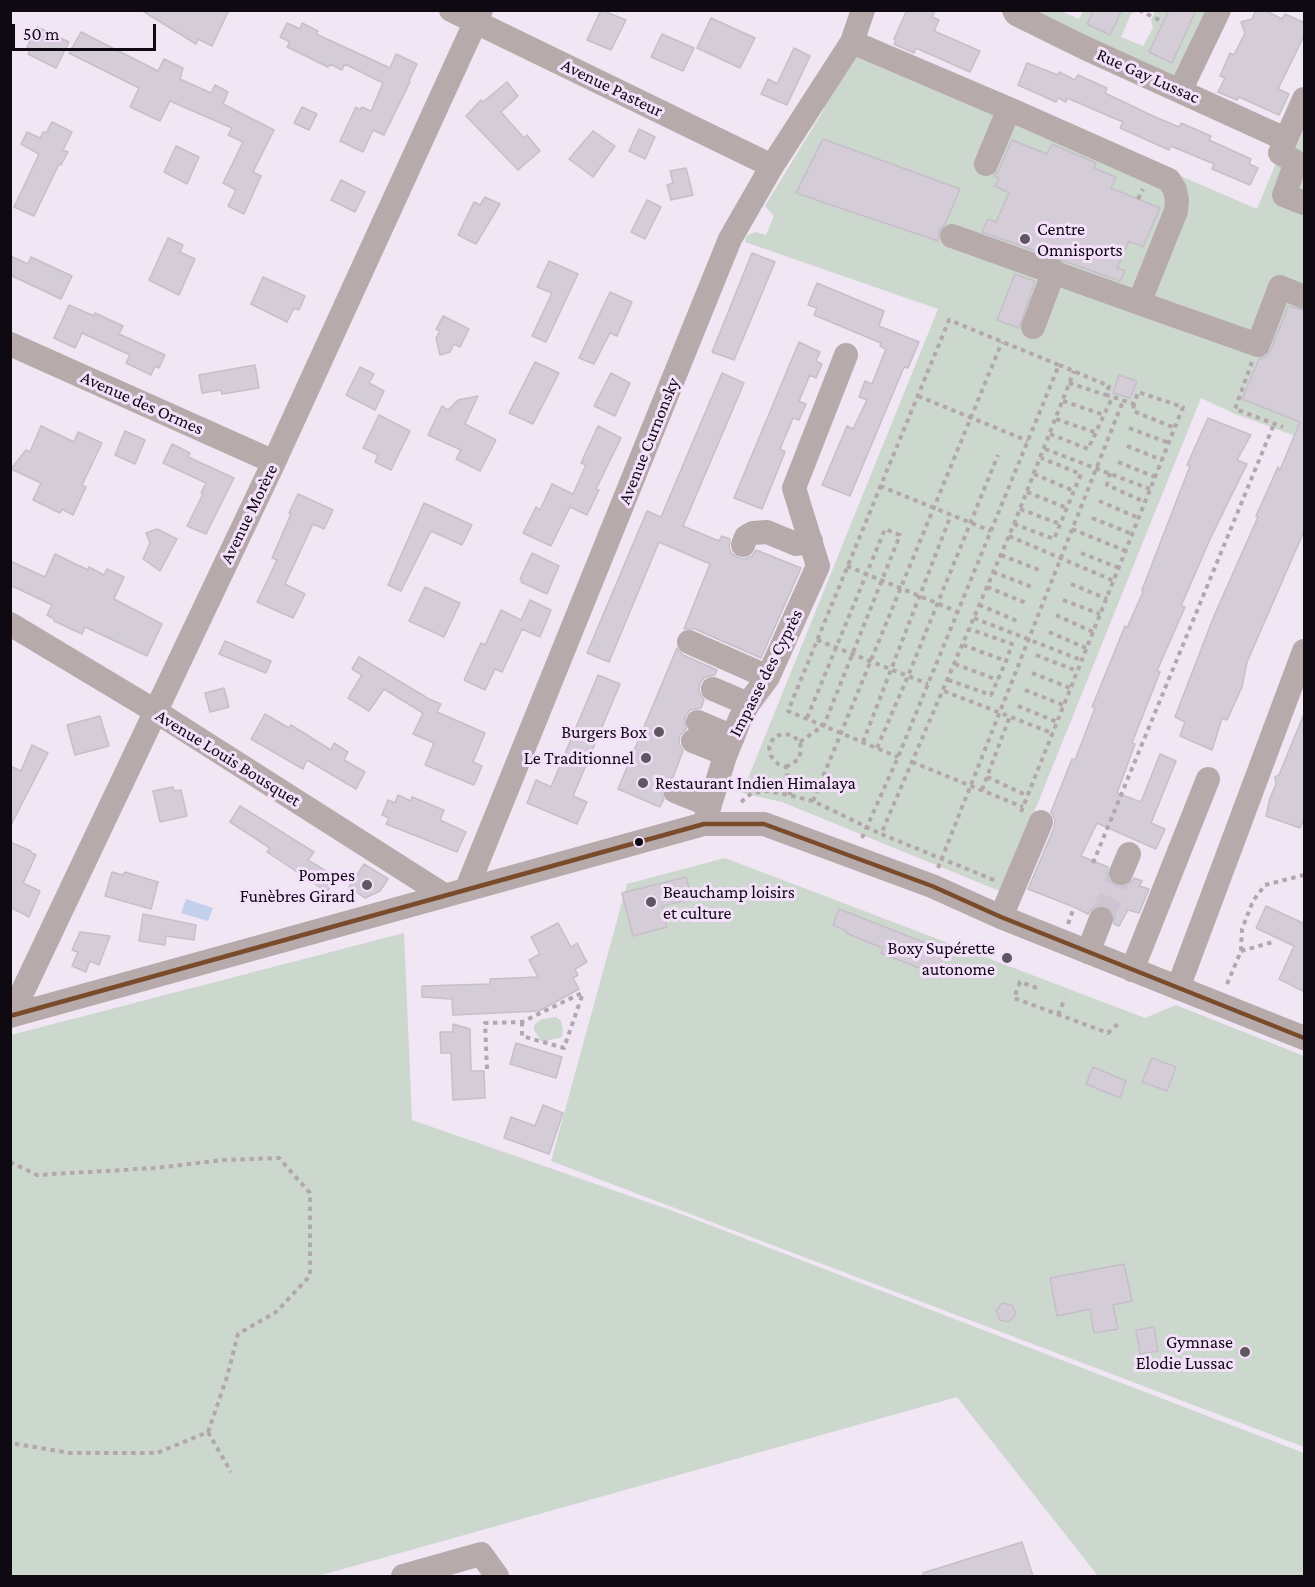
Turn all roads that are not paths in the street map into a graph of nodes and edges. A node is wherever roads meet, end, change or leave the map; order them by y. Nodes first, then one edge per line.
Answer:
1 (452, 10) edge
2 (862, 10) edge
3 (1219, 10) edge
4 (1015, 12) edge
5 (479, 16) edge
6 (852, 42) junction
7 (1180, 91) junction
8 (1305, 99) edge
9 (1009, 110) junction
10 (1285, 138) junction
11 (986, 164) dead end
12 (772, 166) junction
13 (1305, 203) edge
14 (952, 236) dead end
15 (1054, 271) junction
16 (1305, 297) edge
17 (1139, 303) junction
18 (1034, 327) dead end
19 (10, 344) edge
20 (846, 356) dead end
21 (274, 462) junction
22 (803, 542) junction
23 (753, 545) dead end
24 (10, 624) edge
25 (689, 642) dead end
26 (1305, 651) edge
27 (768, 677) junction
28 (713, 689) dead end
29 (748, 704) junction
30 (155, 711) junction
31 (695, 732) dead end
32 (729, 745) junction
33 (1208, 779) dead end
34 (675, 791) dead end
35 (1028, 815) road end
36 (711, 818) junction
37 (467, 888) junction
38 (444, 895) junction
39 (1001, 917) junction
40 (1101, 920) tunnel mouth
41 (1088, 952) junction
42 (1132, 970) junction
43 (1178, 988) junction
44 (11, 1016) edge
45 (1305, 1038) edge
46 (404, 1576) edge
47 (497, 1576) edge

1 - 5 street, Avenue Pasteur
2 - 6 street, Avenue Curnonsky
3 - 7 street
4 - 7 street, Rue Gay Lussac
5 - 12 street, Avenue Pasteur
5 - 21 street, Avenue Morère
6 - 9 street
6 - 12 street, Avenue Curnonsky
7 - 10 street, Rue Gay Lussac
8 - 10 street
9 - 11 street
9 - 17 street
10 - 13 street
12 - 37 street, Avenue Curnonsky
14 - 15 street
15 - 17 street
15 - 18 street
16 - 17 street
19 - 21 street, Avenue des Ormes
20 - 22 street, Impasse des Cyprès
21 - 30 street, Avenue Morère
22 - 23 street
22 - 27 street, Impasse des Cyprès
24 - 30 street, Avenue Louis Bousquet
25 - 27 street
26 - 43 street
27 - 29 street, Impasse des Cyprès
28 - 29 street
29 - 32 street, Impasse des Cyprès
30 - 38 street, Avenue Louis Bousquet
30 - 44 street, Avenue Morère
31 - 32 street
32 - 36 street, Impasse des Cyprès
33 - 42 street
34 - 36 street
35 - 39 street
36 - 37 street
36 - 39 street
37 - 38 street
38 - 44 street
39 - 41 street
40 - 41 street
41 - 42 street
42 - 43 street
43 - 45 street
46 - 47 street

